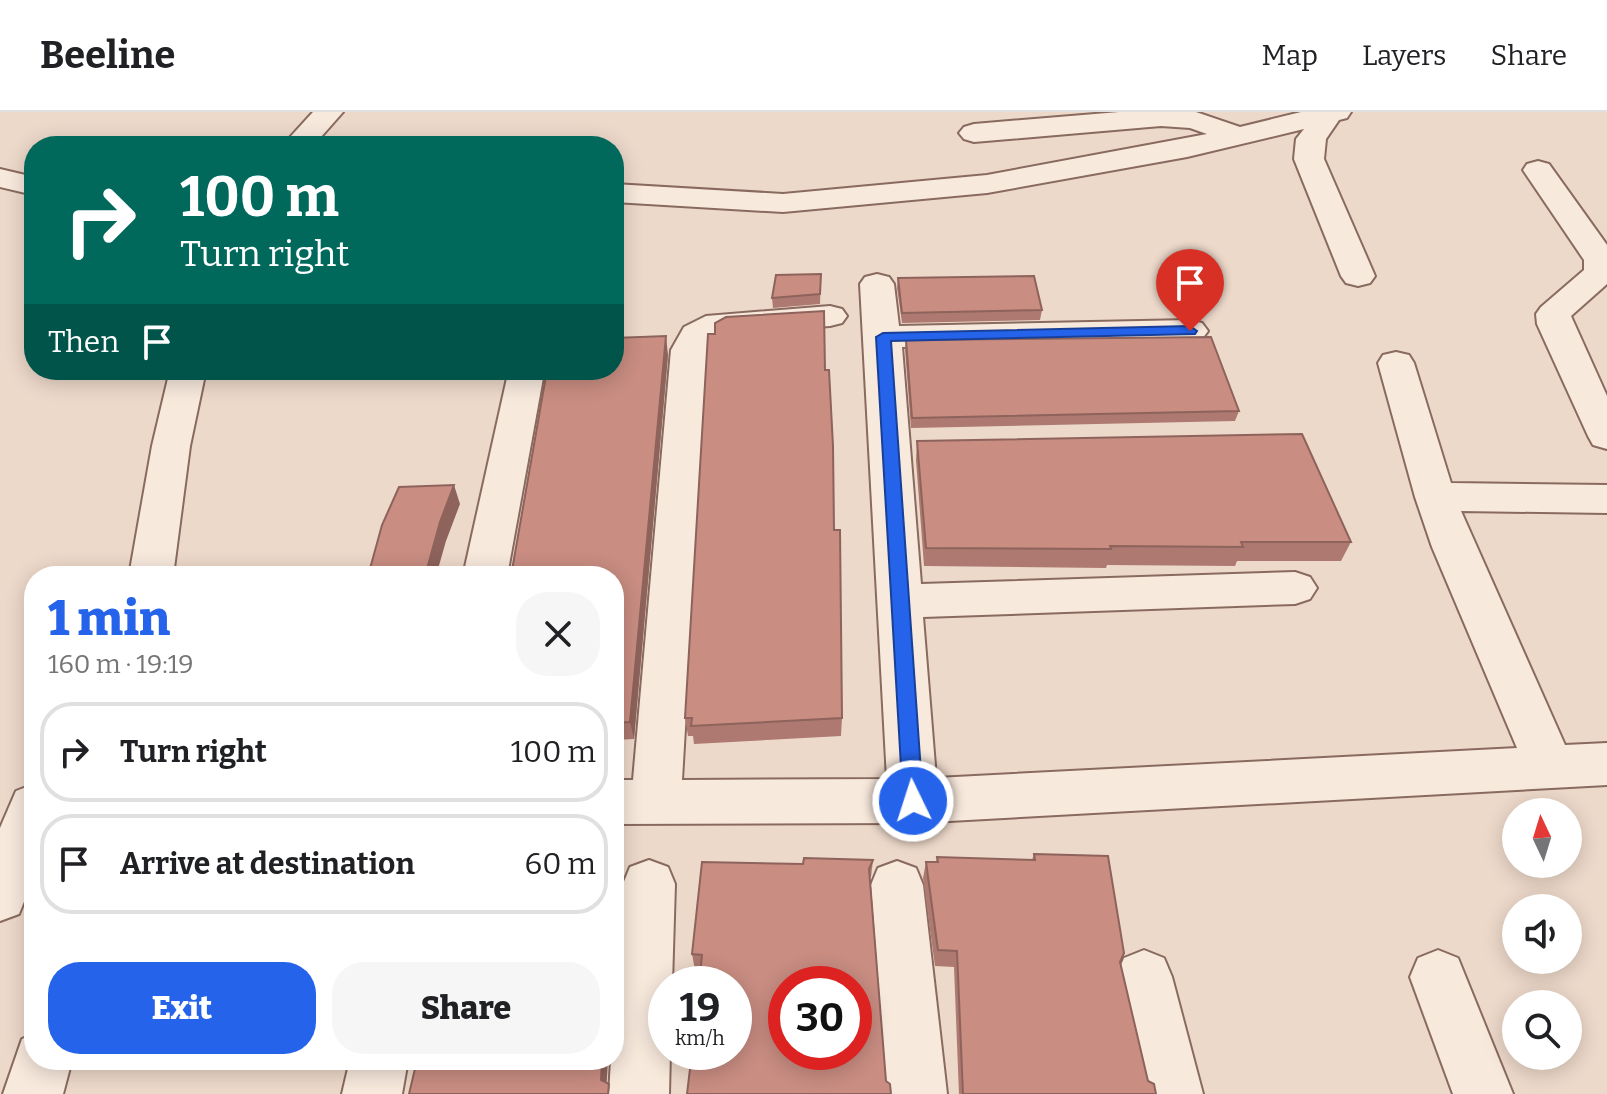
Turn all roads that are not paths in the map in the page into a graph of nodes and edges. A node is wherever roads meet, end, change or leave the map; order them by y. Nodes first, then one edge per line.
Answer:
1 (329, 112) edge
2 (1332, 114) edge
3 (974, 133) dead end
4 (306, 136) edge
5 (1238, 136) junction
6 (1538, 170) dead end
7 (624, 194) edge
8 (1358, 276) dead end
9 (877, 284) dead end
10 (830, 316) dead end
11 (1190, 331) dead end
12 (883, 337) junction
13 (1396, 363) dead end
14 (186, 380) edge
15 (525, 380) edge
16 (1607, 436) edge
17 (1435, 497) junction
18 (1607, 499) edge
19 (153, 566) edge
20 (487, 566) edge
21 (1295, 588) dead end
22 (899, 601) junction
23 (1607, 764) edge
24 (1550, 767) junction
25 (913, 801) junction
26 (635, 802) edge
27 (0, 805) edge
28 (24, 806) edge
29 (24, 833) edge
30 (649, 884) dead end
31 (897, 885) dead end
32 (0, 897) edge
33 (1144, 977) dead end
34 (1438, 977) dead end
35 (40, 1070) edge
36 (377, 1070) edge
37 (33, 1094) edge
38 (372, 1094) edge
39 (639, 1094) edge
40 (917, 1094) edge
41 (1173, 1094) edge
42 (1483, 1094) edge

1 - 4 street
2 - 5 street
2 - 8 street
3 - 5 street
5 - 7 street
6 - 16 street
9 - 12 street
10 - 26 street
11 - 12 street
12 - 22 street
13 - 17 street
14 - 19 street
15 - 20 street
17 - 18 street
17 - 24 street
21 - 22 street
22 - 25 street
23 - 24 street
24 - 25 street
25 - 26 street
27 - 28 street
29 - 32 street
30 - 39 street
31 - 40 street
33 - 41 street
34 - 42 street
35 - 37 street
36 - 38 street

